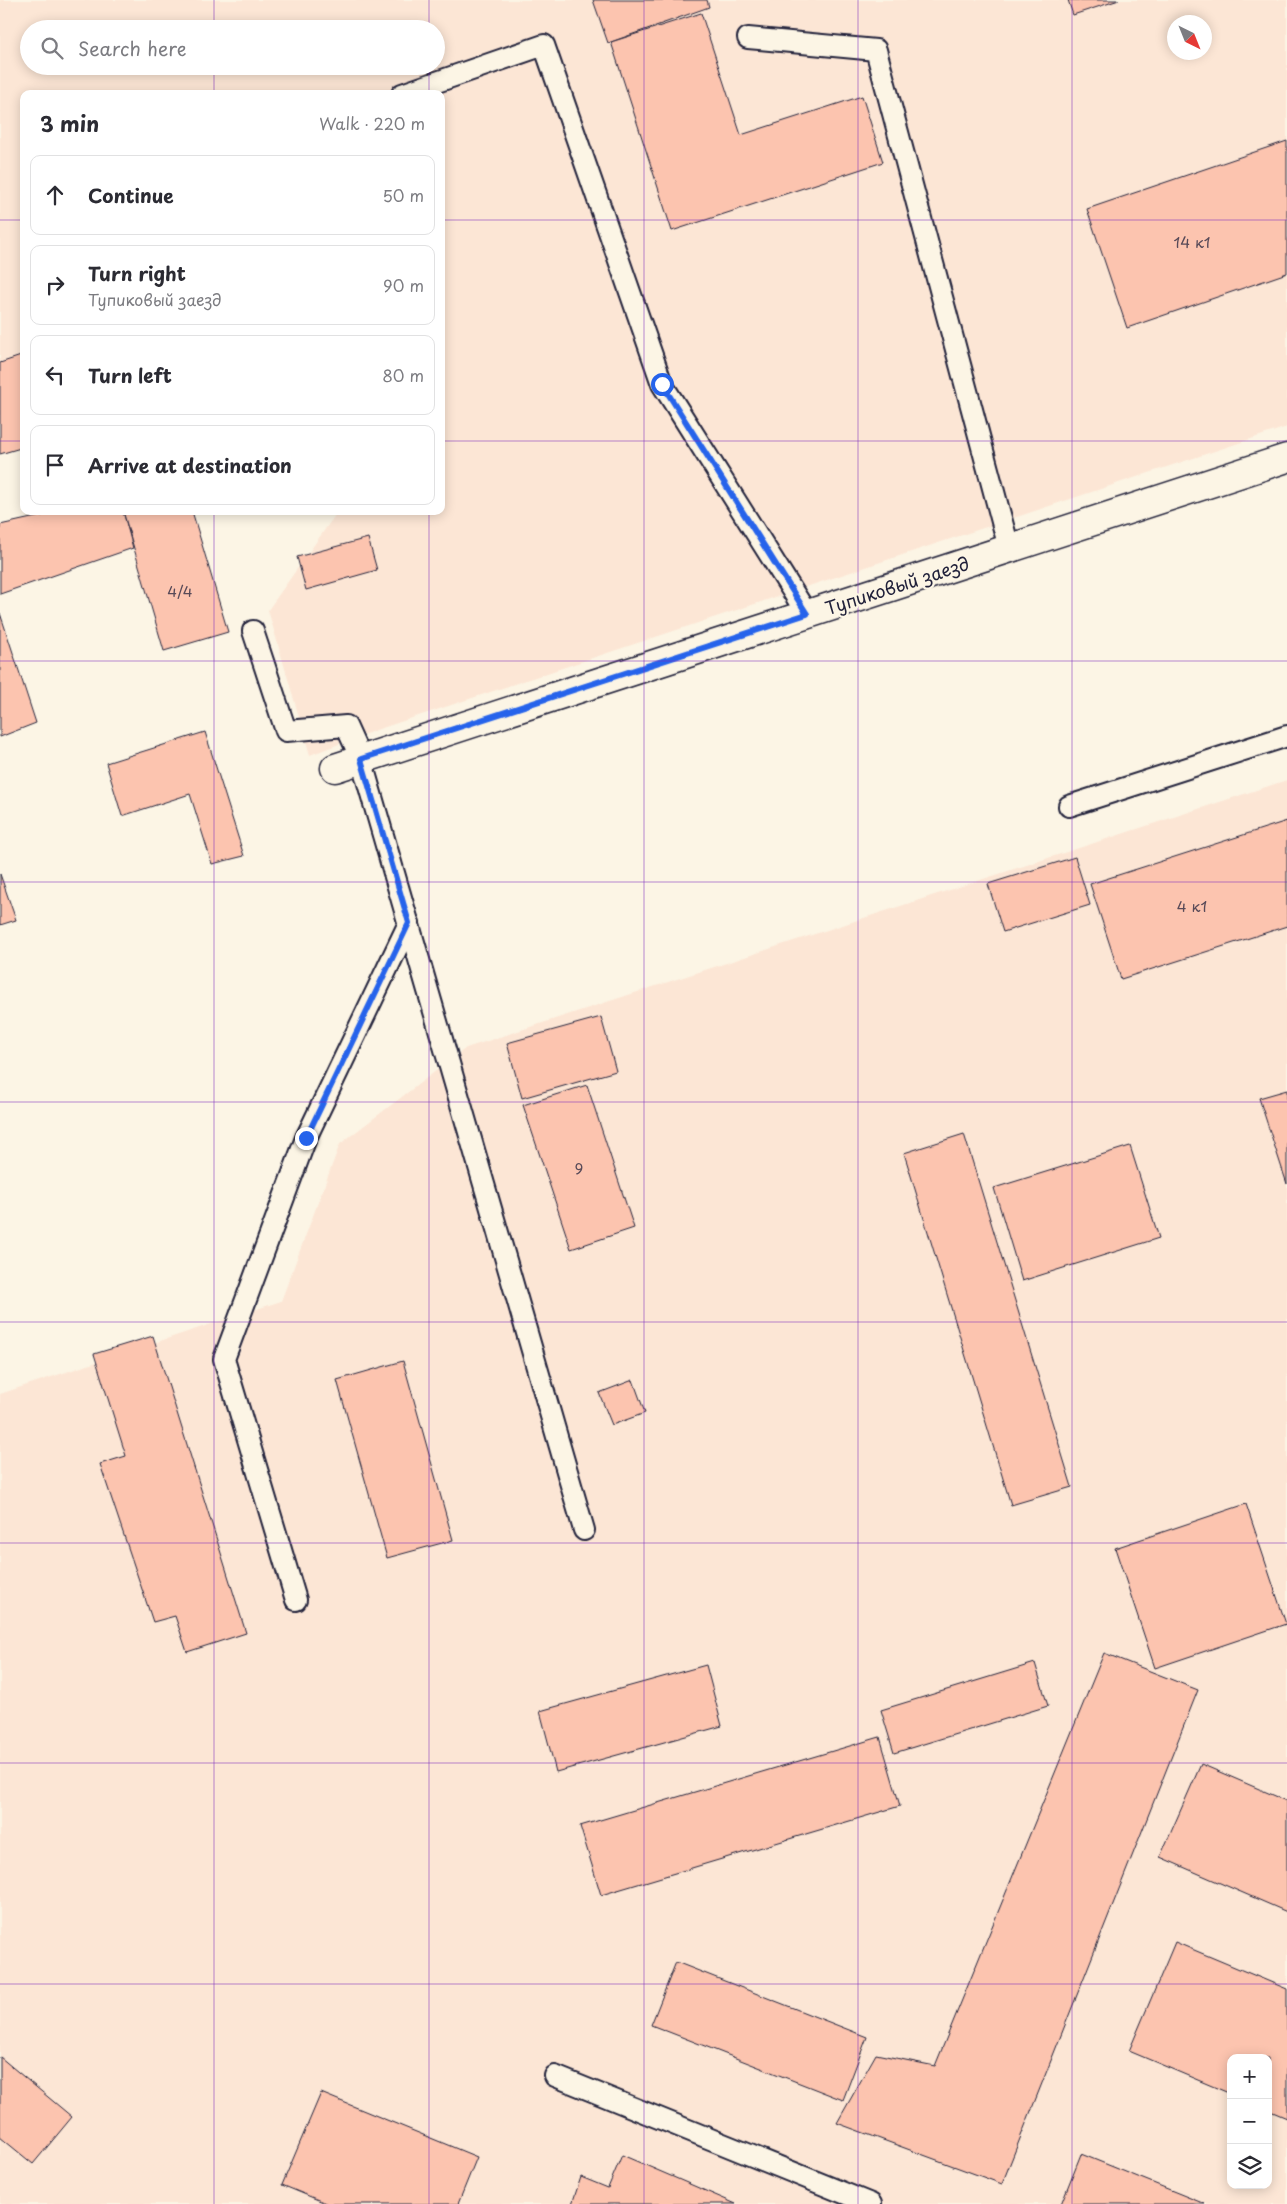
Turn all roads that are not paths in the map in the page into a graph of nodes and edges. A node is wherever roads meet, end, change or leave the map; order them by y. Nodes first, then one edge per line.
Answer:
1 (748, 38) dead end
2 (414, 90) edge
3 (1287, 458) edge
4 (1009, 548) junction
5 (807, 614) junction
6 (253, 631) dead end
7 (1287, 736) edge
8 (361, 759) junction
9 (335, 768) dead end
10 (1069, 806) dead end
11 (409, 923) junction
12 (584, 1530) dead end
13 (296, 1600) dead end
14 (555, 2076) dead end
15 (871, 2204) edge

1 - 4 lane
2 - 5 lane
3 - 4 street, Тупиковый заезд
4 - 5 street, Тупиковый заезд
5 - 8 street, Тупиковый заезд
6 - 8 lane
7 - 10 lane
8 - 9 street, Тупиковый заезд
8 - 11 lane
11 - 12 lane
11 - 13 lane
14 - 15 lane

